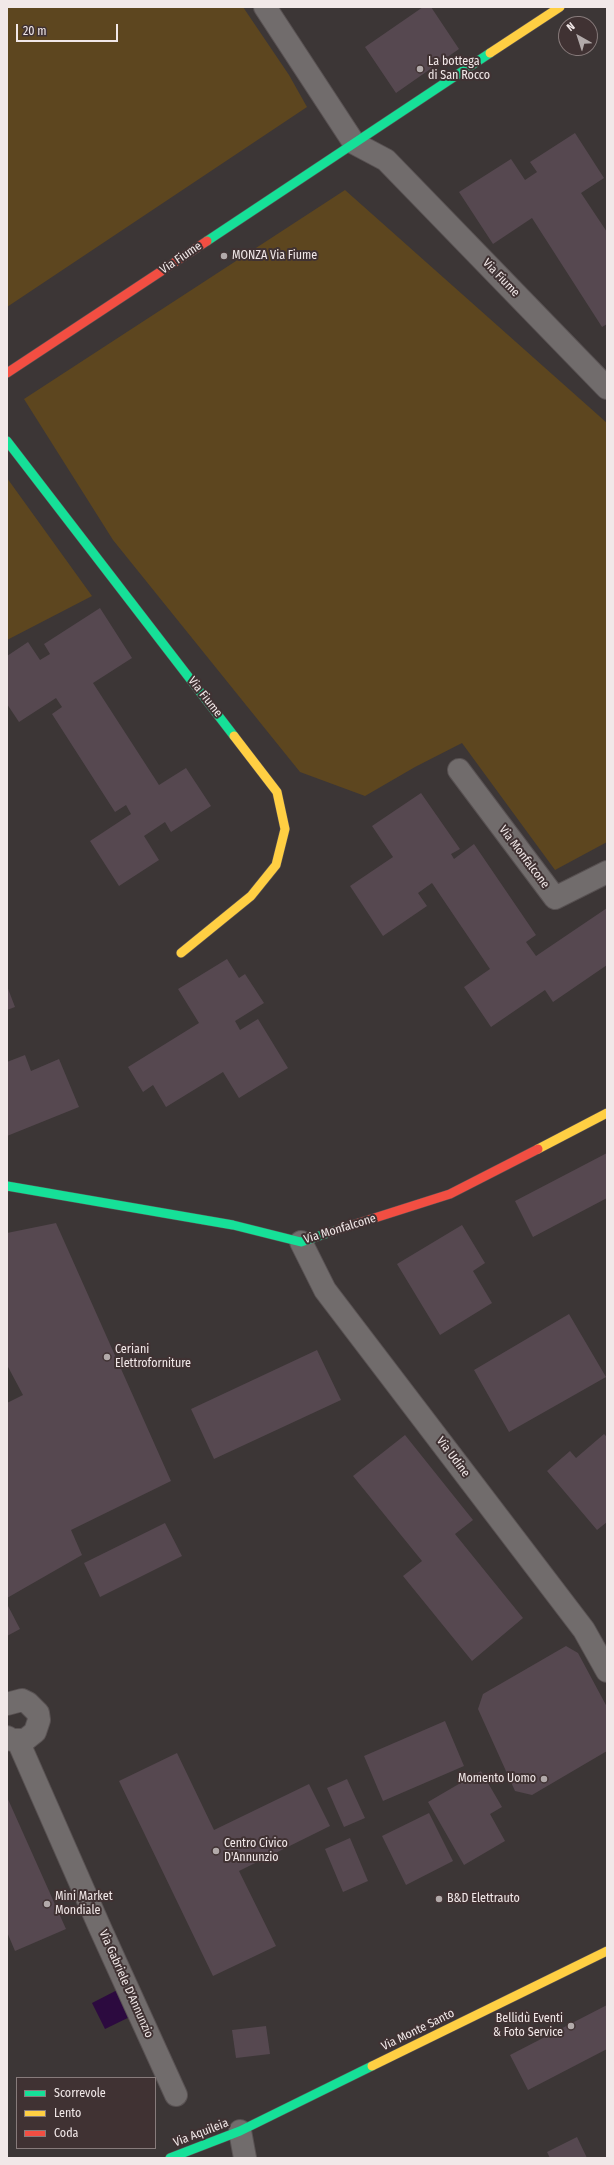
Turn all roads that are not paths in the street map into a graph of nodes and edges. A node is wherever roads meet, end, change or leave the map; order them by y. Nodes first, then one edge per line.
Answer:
1 (265, 7) edge
2 (560, 7) edge
3 (354, 143) junction
4 (7, 373) edge
5 (607, 388) edge
6 (7, 441) edge
7 (459, 770) dead end
8 (607, 872) edge
9 (181, 953) dead end
10 (607, 1113) edge
11 (7, 1186) edge
12 (300, 1242) junction
13 (607, 1671) edge
14 (7, 1704) edge
15 (13, 1739) edge
16 (607, 1951) edge
17 (176, 2095) dead end
18 (240, 2131) junction
19 (170, 2158) edge
20 (245, 2158) edge

1 - 3 street, Via Fiume
2 - 3 street, Via Fiume
3 - 4 street, Via Fiume
3 - 5 street, Via Fiume
6 - 9 street, Via Fiume
7 - 8 street, Via Monfalcone
10 - 12 street, Via Monfalcone
11 - 12 street, Via Monfalcone
12 - 13 street, Via Udine
14 - 15 street, Via Gabriele D'Annunzio
15 - 17 street, Via Gabriele D'Annunzio
16 - 18 street, Via Monte Santo
18 - 19 street, Via Aquileia
18 - 20 street

